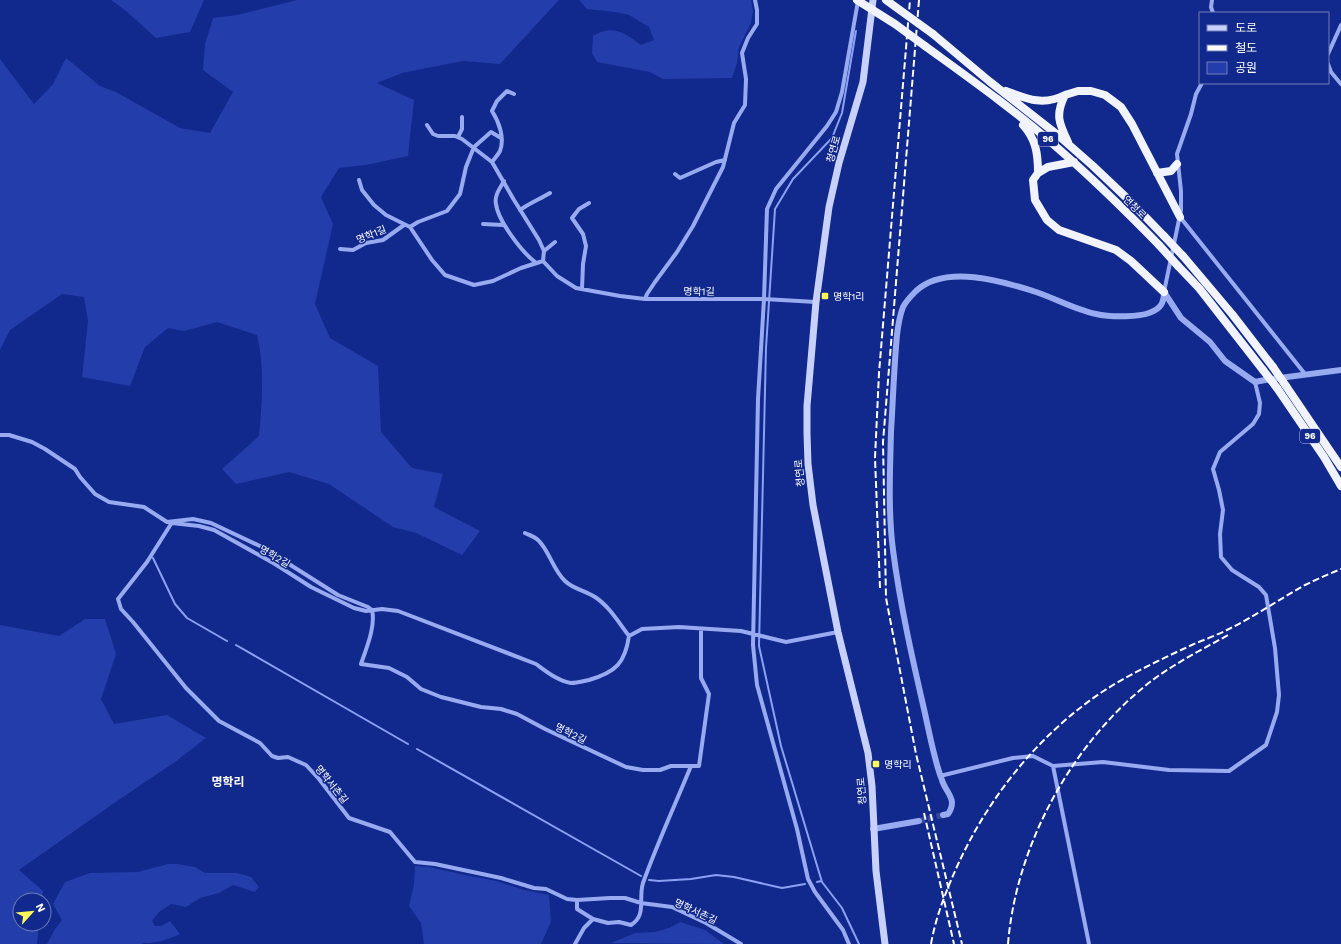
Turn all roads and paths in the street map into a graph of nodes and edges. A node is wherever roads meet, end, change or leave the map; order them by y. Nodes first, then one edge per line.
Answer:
1 (755, 0) edge
2 (857, 0) edge
3 (873, 0) edge
4 (886, 0) edge
5 (1212, 0) edge
6 (1213, 12) edge
7 (1341, 25) edge
8 (1329, 52) edge
9 (1329, 67) edge
10 (1201, 84) edge
11 (1341, 84) edge
12 (998, 89) junction
13 (514, 94) dead end
14 (1065, 95) junction
15 (1003, 104) junction
16 (462, 118) dead end
17 (427, 125) dead end
18 (458, 137) junction
19 (501, 138) junction
20 (474, 147) junction
21 (1070, 147) junction
22 (725, 160) junction
23 (492, 162) junction
24 (1074, 162) junction
25 (1177, 164) junction
26 (1038, 173) junction
27 (1157, 173) junction
28 (675, 174) dead end
29 (359, 180) dead end
30 (504, 181) junction
31 (550, 193) dead end
32 (589, 203) dead end
33 (520, 210) junction
34 (1180, 217) junction
35 (484, 224) dead end
36 (404, 225) junction
37 (503, 225) junction
38 (410, 227) junction
39 (555, 242) dead end
40 (340, 249) dead end
41 (544, 251) junction
42 (543, 261) junction
43 (535, 262) junction
44 (582, 289) junction
45 (1164, 292) junction
46 (645, 299) junction
47 (764, 299) junction
48 (816, 302) junction
49 (1341, 370) edge
50 (1305, 374) junction
51 (1255, 382) junction
52 (0, 435) edge
53 (1341, 467) edge
54 (1341, 486) edge
55 (172, 522) junction
56 (525, 533) dead end
57 (372, 610) junction
58 (701, 629) junction
59 (838, 632) junction
60 (755, 634) junction
61 (629, 636) junction
62 (691, 766) junction
63 (1053, 766) junction
64 (940, 776) junction
65 (943, 816) dead end
66 (919, 820) tunnel mouth
67 (874, 829) junction
68 (577, 900) junction
69 (641, 903) junction
70 (593, 919) junction
71 (575, 944) edge
72 (741, 944) edge
73 (849, 944) edge
74 (885, 944) edge
75 (1089, 944) edge

1 - 22 street
2 - 15 highway, 연청로 / 96, bridge
2 - 47 street
3 - 48 main road, 청연로
4 - 12 highway, 연청로 / 96, bridge
5 - 6 street
7 - 8 street
9 - 11 street
10 - 25 street
12 - 14 highway
12 - 21 highway, 연청로 / 96
13 - 19 street
14 - 21 highway
14 - 27 highway
15 - 24 highway, 연청로 / 96
15 - 26 highway
16 - 18 street
17 - 18 street
18 - 20 street
19 - 20 street
19 - 23 street
20 - 23 street
20 - 38 street
21 - 53 highway, 연청로 / 96, bridge
22 - 28 street
22 - 46 street
23 - 30 street
24 - 26 highway
24 - 54 highway, 연청로 / 96, bridge
25 - 27 highway
25 - 34 street
26 - 45 highway
27 - 34 highway
29 - 36 street, 명학1길
30 - 33 street
30 - 37 street
31 - 33 street
32 - 44 street
33 - 41 street
34 - 45 street
34 - 50 street
35 - 37 street
36 - 38 street, 명학1길
36 - 40 street, 명학1길
37 - 43 street
38 - 43 street
39 - 41 street
41 - 42 street
42 - 43 street
42 - 44 street, 명학1길
44 - 46 street, 명학1길
45 - 51 street
45 - 64 street
46 - 47 street, 명학1길
47 - 48 street, 명학1길
47 - 60 street
48 - 59 main road, 청연로
49 - 50 street
50 - 51 street
51 - 63 street
52 - 55 street, 명학2길
55 - 57 street, 명학2길
55 - 57 street, 명학2길
55 - 68 street, 명학서촌길
56 - 61 street
57 - 61 street, 명학2길
57 - 62 street, 명학2길
58 - 60 street
58 - 61 street
58 - 62 street
59 - 60 street
59 - 67 main road, 청연로
60 - 73 street
62 - 69 street
63 - 64 street
63 - 75 street
64 - 65 street
66 - 67 street
67 - 74 main road, 청연로
68 - 69 street, 명학서촌길
68 - 70 street
69 - 70 street
69 - 72 street, 명학서촌길
70 - 71 street

